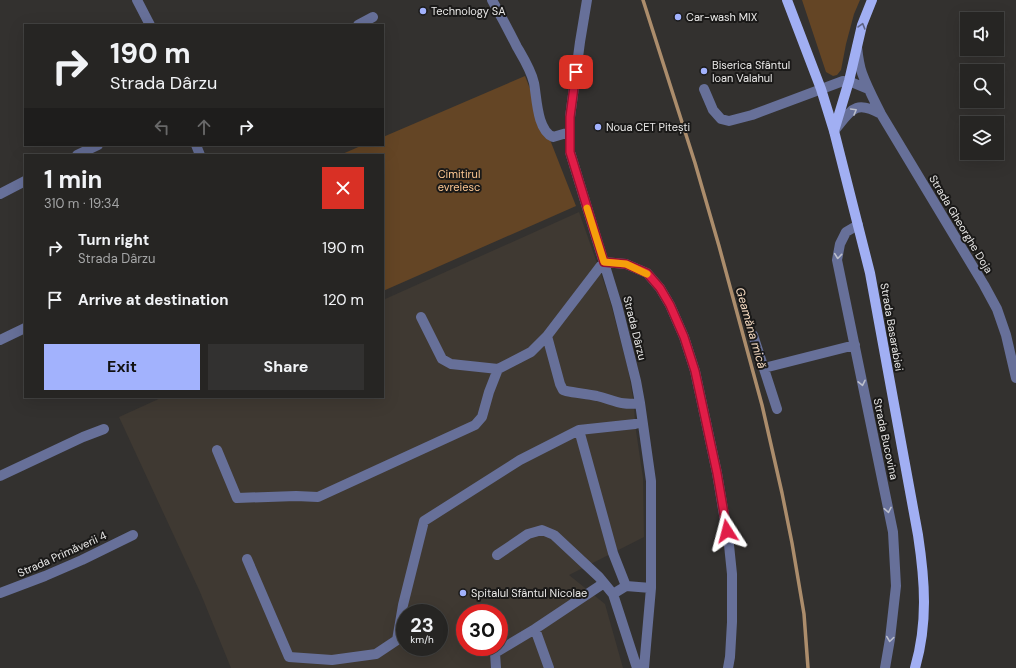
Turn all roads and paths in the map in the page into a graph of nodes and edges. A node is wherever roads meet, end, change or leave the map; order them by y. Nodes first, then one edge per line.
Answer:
1 (137, 0) edge
2 (492, 0) edge
3 (586, 0) edge
4 (787, 0) edge
5 (872, 0) edge
6 (373, 17) dead end
7 (149, 24) edge
8 (360, 24) edge
9 (857, 46) junction
10 (848, 81) junction
11 (868, 88) junction
12 (704, 89) dead end
13 (821, 89) junction
14 (881, 114) junction
15 (834, 131) junction
16 (570, 132) junction
17 (96, 146) edge
18 (79, 154) edge
19 (24, 182) edge
20 (0, 194) edge
21 (858, 225) junction
22 (604, 262) junction
23 (421, 317) dead end
24 (24, 328) edge
25 (754, 335) dead end
26 (1011, 335) edge
27 (547, 336) junction
28 (0, 340) edge
29 (855, 345) junction
30 (764, 368) junction
31 (498, 369) junction
32 (1016, 378) edge
33 (640, 403) junction
34 (777, 409) dead end
35 (642, 422) junction
36 (104, 428) dead end
37 (579, 430) junction
38 (217, 450) dead end
39 (0, 476) edge
40 (133, 535) dead end
41 (497, 555) dead end
42 (247, 559) dead end
43 (604, 583) junction
44 (626, 586) junction
45 (651, 588) junction
46 (0, 593) edge
47 (613, 594) junction
48 (535, 630) junction
49 (496, 668) edge
50 (549, 668) edge
51 (637, 668) edge
52 (644, 668) edge
53 (728, 668) edge
54 (885, 668) edge
55 (915, 668) edge

1 - 7 street
2 - 16 street
3 - 16 street, Strada Dârzu
4 - 13 main road, Strada Basarabiei
9 -> 5 main road
6 - 8 street
9 - 10 main road
9 - 11 street, Strada Gheorghe Doja
10 - 11 street
10 - 13 street
10 - 15 main road
11 - 14 street, Strada Gheorghe Doja
12 - 13 street
13 - 15 main road, Strada Basarabiei
15 -> 14 street
14 - 26 street, Strada Gheorghe Doja
15 - 21 main road, Strada Basarabiei
16 - 22 street, Strada Dârzu
17 - 18 street
19 - 20 street
21 -> 29 street, Strada Bucovina
21 - 55 main road, Strada Basarabiei
22 - 27 street
22 - 33 street, Strada Dârzu
22 - 53 street
23 - 31 street
24 - 28 street
25 - 30 street
26 - 32 street, Strada Gheorghe Doja
27 - 31 street
27 - 33 street
29 - 30 street
29 -> 54 street, Strada Bucovina
30 - 34 street
31 - 38 street
33 - 35 street, Strada Dârzu
35 - 37 street
35 - 45 street, Strada Dârzu
36 - 39 street
37 - 42 street
37 - 44 street
40 - 46 street, Strada Primăverii 4
41 - 43 street
43 - 47 street
43 - 48 street
44 - 45 street
44 - 47 street
45 - 52 street, Strada Dârzu
47 - 51 street
48 - 49 street
48 - 50 street

